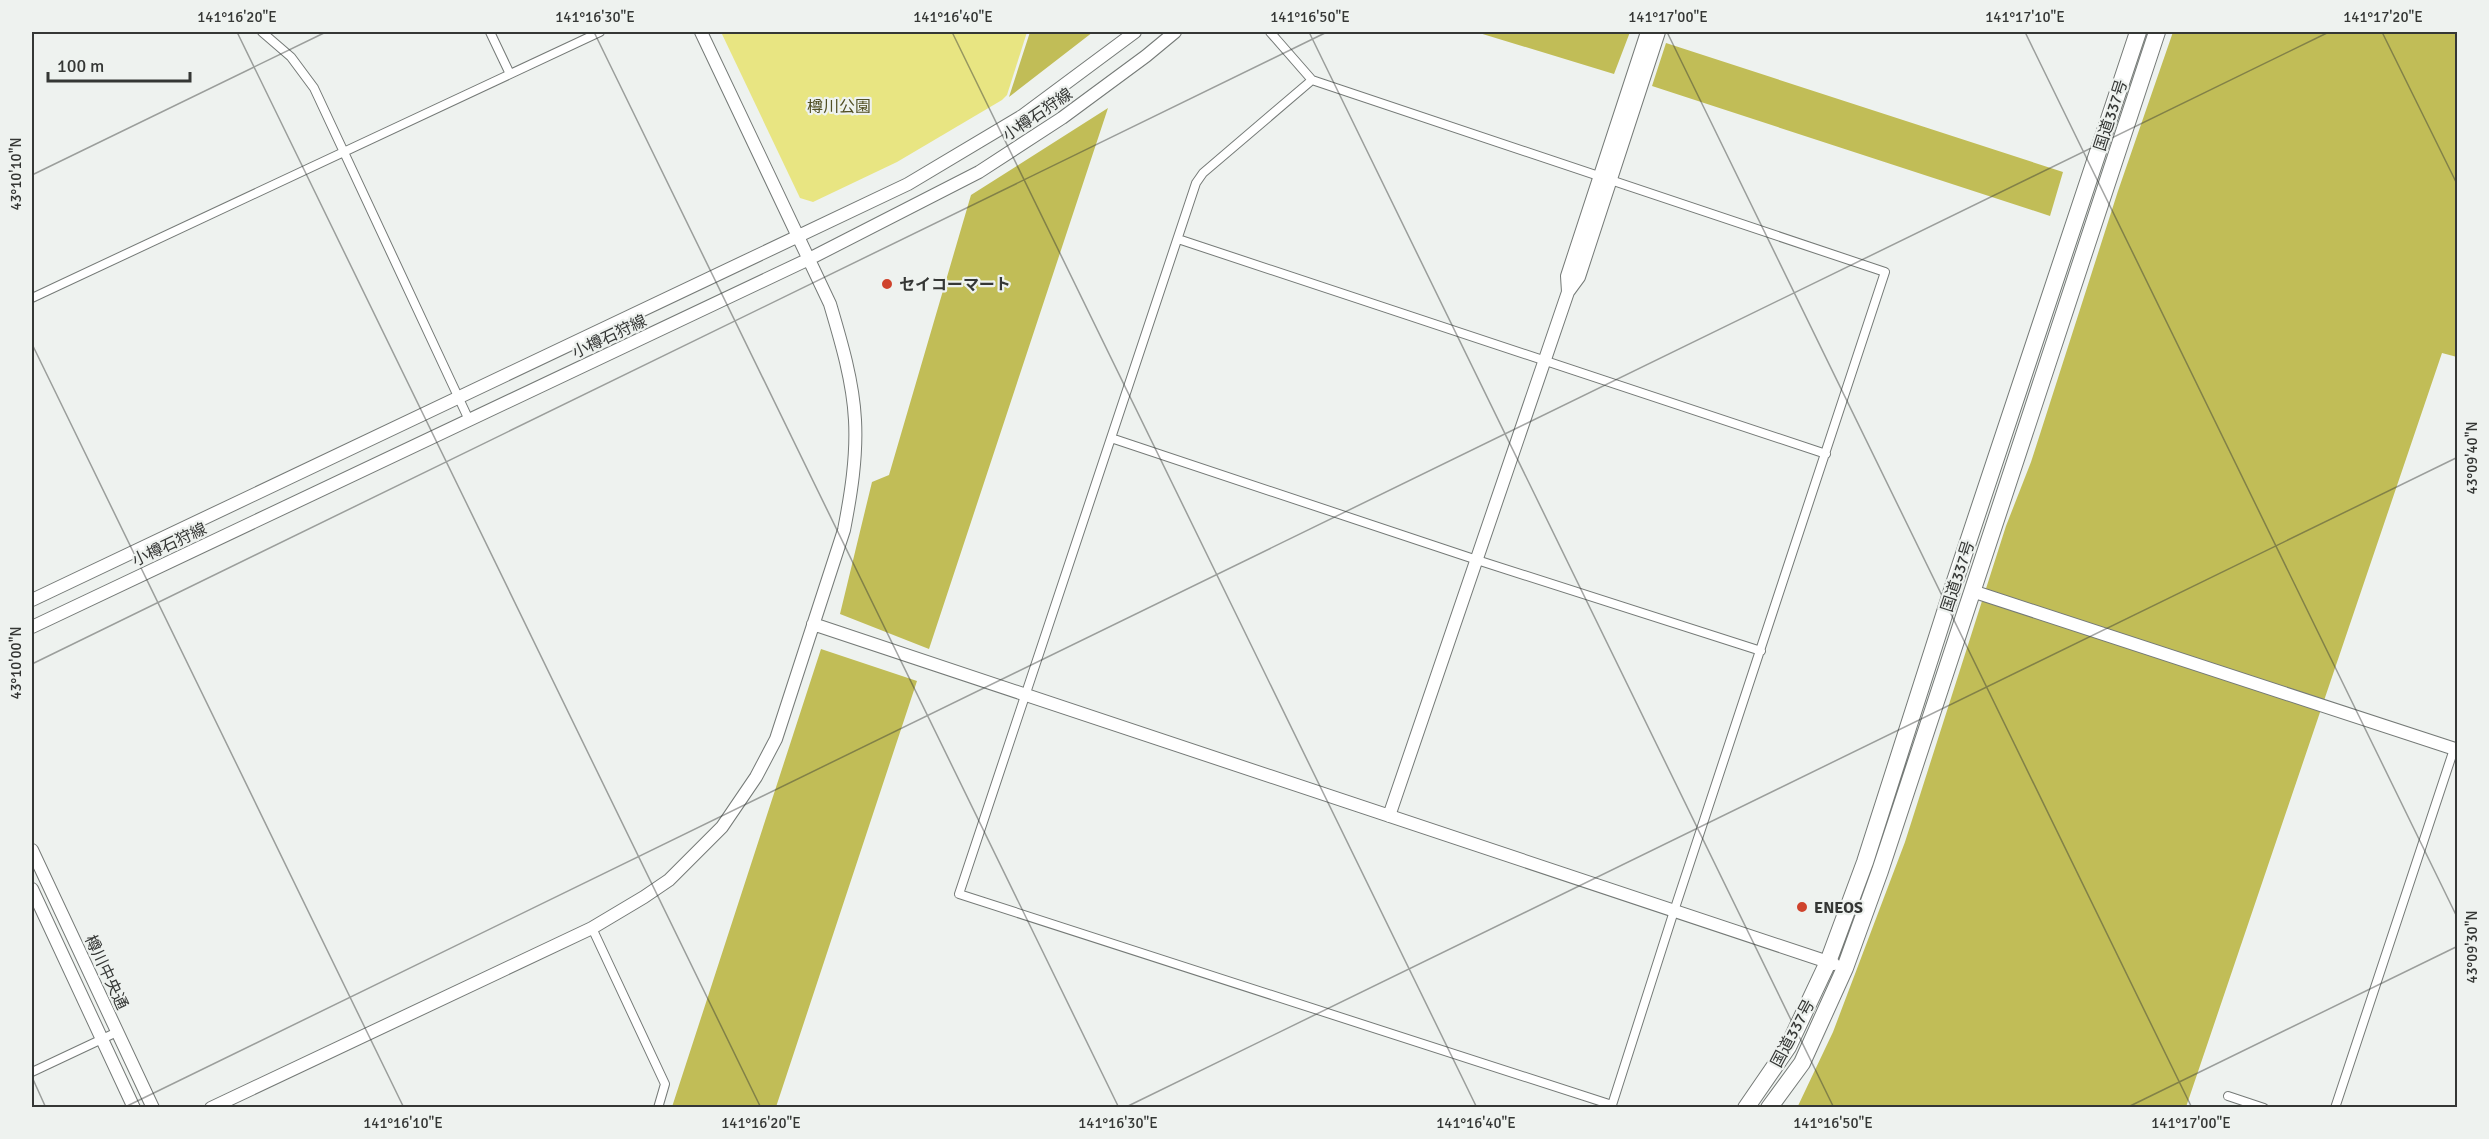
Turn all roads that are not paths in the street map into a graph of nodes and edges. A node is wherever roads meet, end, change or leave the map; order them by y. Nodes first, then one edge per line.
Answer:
1 (262, 32) edge
2 (490, 32) edge
3 (600, 32) edge
4 (701, 32) edge
5 (1136, 32) edge
6 (1175, 32) edge
7 (1270, 32) edge
8 (1647, 32) edge
9 (1659, 32) edge
10 (2138, 32) edge
11 (2157, 32) edge
12 (510, 74) junction
13 (1312, 80) junction
14 (343, 153) junction
15 (1606, 177) junction
16 (797, 237) junction
17 (1178, 239) junction
18 (809, 259) junction
19 (32, 298) edge
20 (1544, 361) junction
21 (458, 398) junction
22 (469, 420) junction
23 (1111, 438) junction
24 (1826, 454) junction
25 (1477, 560) junction
26 (1954, 584) junction
27 (1972, 591) junction
28 (32, 600) edge
29 (813, 624) junction
30 (32, 627) edge
31 (1761, 651) junction
32 (1026, 695) junction
33 (2456, 749) edge
34 (1389, 816) junction
35 (32, 854) edge
36 (32, 889) edge
37 (1674, 911) junction
38 (592, 928) junction
39 (1828, 962) junction
40 (1845, 968) junction
41 (117, 1032) junction
42 (102, 1039) junction
43 (32, 1072) edge
44 (2228, 1096) dead end
45 (135, 1107) edge
46 (153, 1107) edge
47 (211, 1107) edge
48 (658, 1107) edge
49 (1746, 1107) edge
50 (1768, 1107) edge
51 (2264, 1107) edge
52 (2335, 1107) edge

1 - 14 street
2 - 12 street
3 - 12 street
4 - 16 street
5 - 16 street, 小樽石狩線
6 - 18 street, 小樽石狩線
7 - 13 street
8 - 15 street
9 - 15 street
10 - 26 highway, 国道337号
11 - 27 highway, 国道337号
12 - 14 street
13 - 15 street
13 - 17 street
14 - 19 street
14 - 21 street
15 - 20 street
15 - 24 street
16 - 18 street
16 - 21 street, 小樽石狩線
17 - 20 street
17 - 23 street
18 - 22 street, 小樽石狩線
18 - 29 street
20 - 24 street
20 - 25 street
21 - 22 street
21 - 28 street, 小樽石狩線
22 - 30 street, 小樽石狩線
23 - 25 street
23 - 32 street
24 - 31 street
25 - 31 street
25 - 34 street
26 - 27 street
26 - 39 highway, 国道337号
27 - 33 street
27 - 40 highway, 国道337号
29 - 32 street
29 - 38 street
31 - 37 street
32 - 34 street
32 - 37 street
33 - 52 street
34 - 37 street
35 - 41 street, 樽川中央通
36 - 42 street, 樽川中央通
37 - 39 street
38 - 47 street
38 - 48 street
39 - 40 street
39 - 49 highway, 国道337号
40 - 50 highway, 国道337号
41 - 42 street
41 - 46 street, 樽川中央通
42 - 43 street
42 - 45 street, 樽川中央通
44 - 51 street

